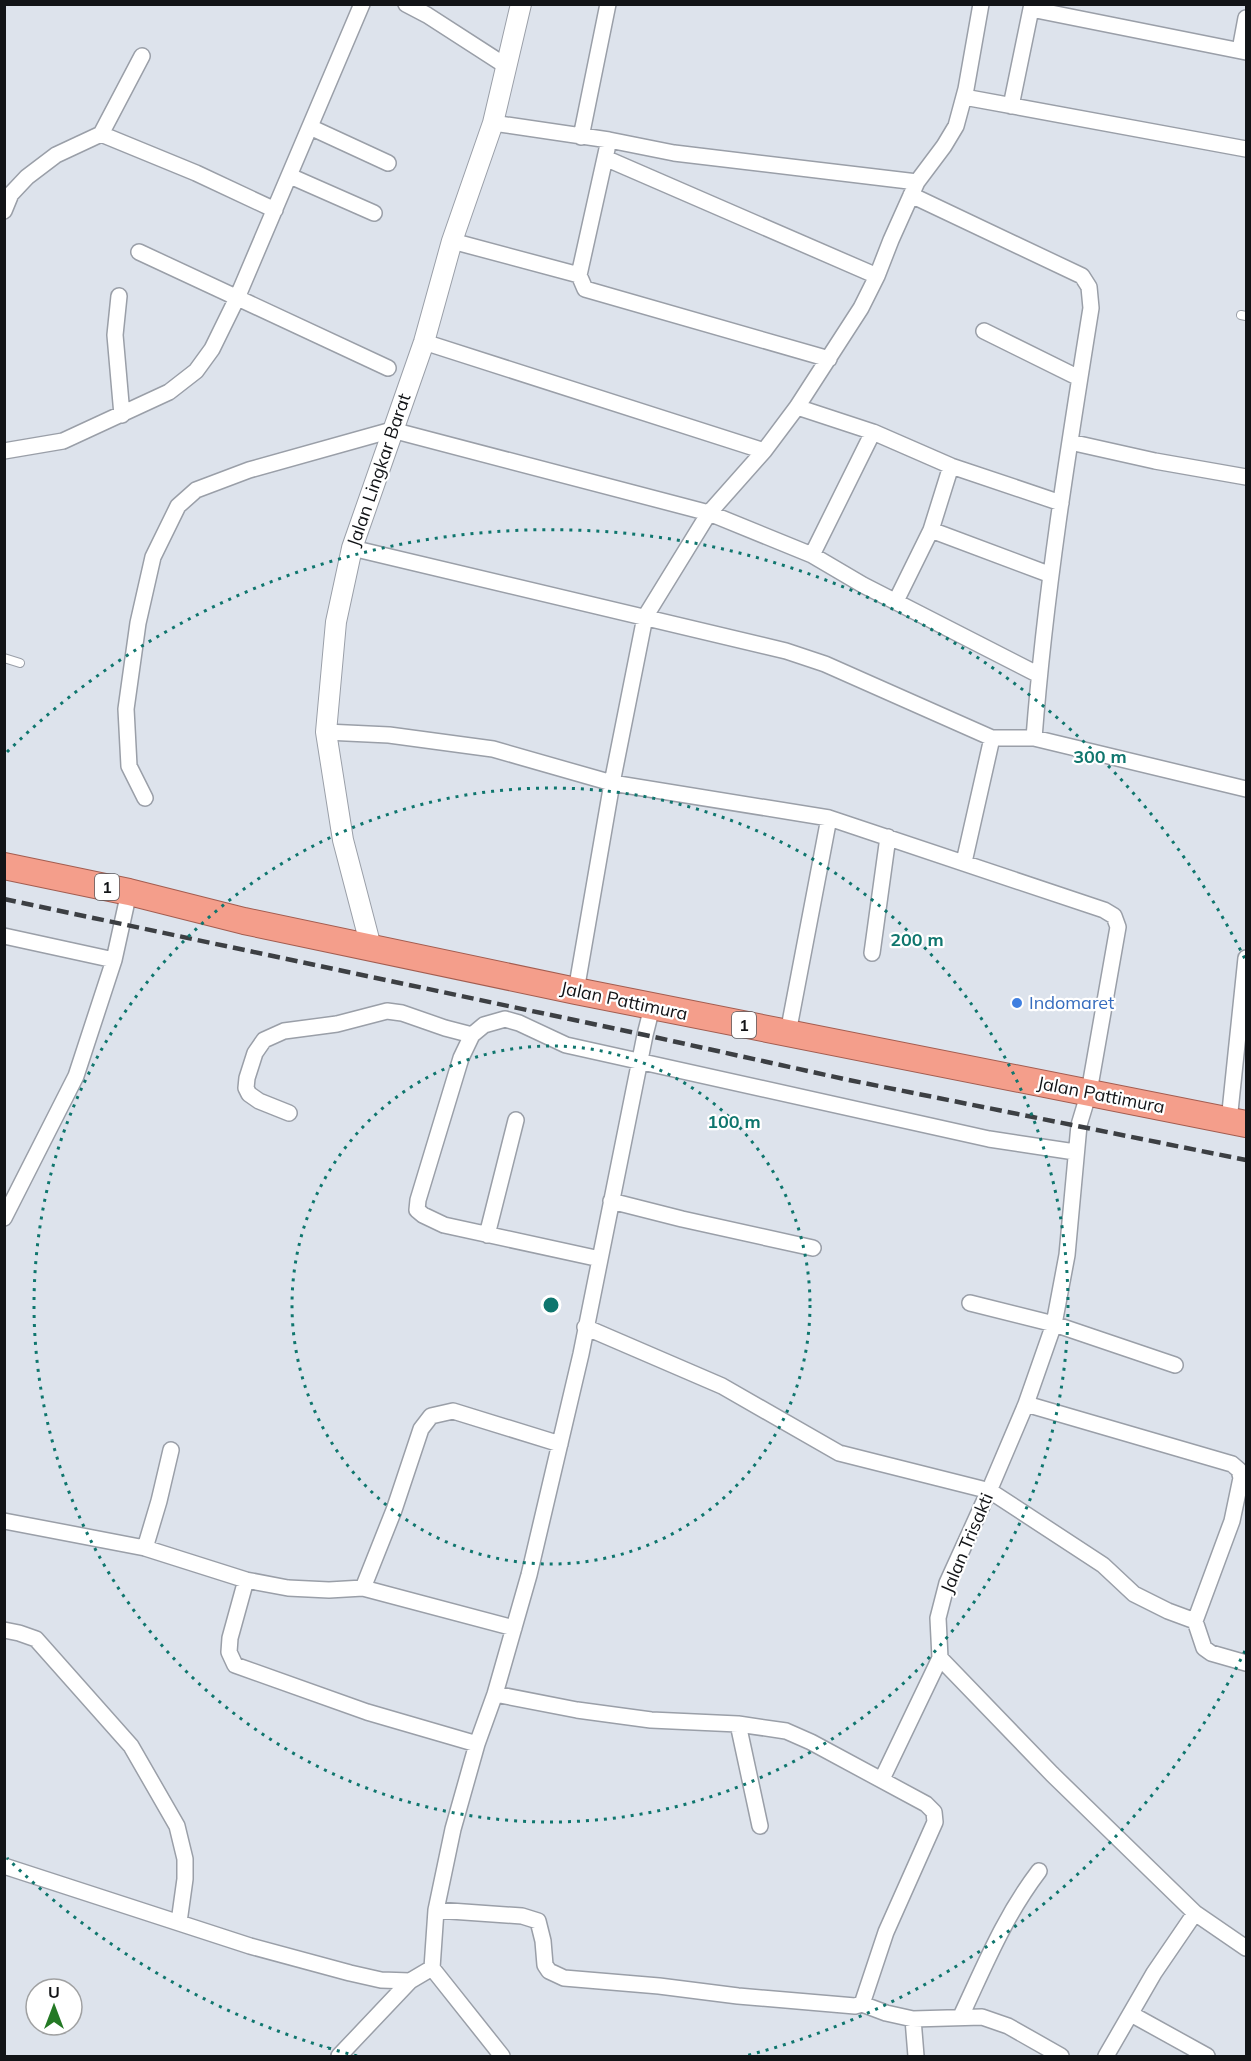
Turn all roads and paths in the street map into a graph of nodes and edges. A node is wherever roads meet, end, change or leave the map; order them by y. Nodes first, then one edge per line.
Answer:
1 (362, 4) edge
2 (406, 4) edge
3 (521, 4) edge
4 (608, 4) edge
5 (981, 4) edge
6 (1032, 7) edge
7 (1246, 18) edge
8 (1243, 51) edge
9 (142, 56) dead end
10 (500, 62) junction
11 (964, 97) junction
12 (1011, 106) junction
13 (493, 123) junction
14 (310, 127) junction
15 (101, 134) junction
16 (581, 137) junction
17 (609, 140) junction
18 (1246, 149) edge
19 (605, 158) junction
20 (388, 163) dead end
21 (290, 176) junction
22 (914, 189) junction
23 (8, 193) edge
24 (275, 210) junction
25 (4, 211) edge
26 (374, 213) dead end
27 (452, 241) junction
28 (139, 252) dead end
29 (579, 275) junction
30 (877, 276) junction
31 (119, 296) dead end
32 (237, 298) junction
33 (984, 331) dead end
34 (424, 342) junction
35 (829, 359) junction
36 (388, 368) dead end
37 (1079, 378) junction
38 (797, 407) junction
39 (122, 415) junction
40 (392, 430) junction
41 (873, 432) junction
42 (1070, 442) junction
43 (4, 451) edge
44 (764, 451) junction
45 (951, 466) junction
46 (1246, 477) edge
47 (1061, 503) junction
48 (709, 513) junction
49 (931, 530) junction
50 (352, 548) junction
51 (812, 555) junction
52 (1051, 575) junction
53 (896, 601) junction
54 (645, 617) junction
55 (4, 658) edge
56 (20, 663) dead end
57 (1039, 675) junction
58 (326, 732) junction
59 (992, 738) junction
60 (1034, 738) junction
61 (612, 783) junction
62 (1246, 789) edge
63 (145, 798) dead end
64 (829, 818) junction
65 (888, 837) junction
66 (964, 862) junction
67 (4, 866) edge
68 (129, 892) junction
69 (4, 936) edge
70 (370, 946) junction
71 (872, 953) dead end
72 (1246, 958) edge
73 (114, 960) junction
74 (576, 992) junction
75 (652, 1007) junction
76 (788, 1033) junction
77 (472, 1035) junction
78 (640, 1062) junction
79 (1089, 1092) junction
80 (289, 1113) dead end
81 (516, 1120) dead end
82 (1238, 1123) edge
83 (1075, 1152) junction
84 (611, 1201) junction
85 (4, 1218) edge
86 (487, 1235) junction
87 (813, 1248) dead end
88 (600, 1259) junction
89 (970, 1303) dead end
90 (1054, 1324) junction
91 (585, 1327) junction
92 (1175, 1365) dead end
93 (1026, 1404) junction
94 (560, 1444) junction
95 (171, 1450) dead end
96 (990, 1491) junction
97 (4, 1521) edge
98 (145, 1548) junction
99 (246, 1580) junction
100 (363, 1588) junction
101 (1195, 1621) junction
102 (514, 1628) junction
103 (4, 1630) edge
104 (1246, 1663) edge
105 (934, 1667) junction
106 (495, 1694) junction
107 (741, 1724) junction
108 (477, 1744) junction
109 (882, 1779) junction
110 (760, 1826) dead end
111 (4, 1866) edge
112 (1039, 1871) dead end
113 (436, 1910) junction
114 (1195, 1913) junction
115 (178, 1922) junction
116 (1246, 1948) edge
117 (432, 1968) junction
118 (410, 1981) junction
119 (855, 2005) junction
120 (1131, 2014) junction
121 (961, 2016) junction
122 (913, 2019) junction
123 (339, 2056) edge
124 (502, 2056) edge
125 (916, 2056) edge
126 (1061, 2056) edge
127 (1106, 2056) edge
128 (1207, 2056) edge

1 - 14 street
2 - 10 street
3 - 10 street, Jalan Lingkar Barat
4 - 16 street
5 - 11 street
6 - 8 street
6 - 12 street
7 - 8 street
9 - 15 street
10 - 13 street, Jalan Lingkar Barat
11 - 12 street
11 - 22 street
12 - 18 street
13 - 16 street
13 - 27 street, Jalan Lingkar Barat
14 - 20 street
14 - 21 street
15 - 23 street
15 - 24 street
16 - 17 street
17 - 19 street
17 - 22 street
19 - 29 street
19 - 30 street
21 - 24 street
21 - 26 street
22 - 30 street
22 - 37 street
23 - 25 street
24 - 32 street
27 - 29 street
27 - 34 street, Jalan Lingkar Barat
28 - 32 street
29 - 35 street
30 - 35 street
31 - 39 street
32 - 36 street
32 - 39 street
33 - 37 street
34 - 40 street, Jalan Lingkar Barat
34 - 44 street
35 - 38 street
37 - 42 street
38 - 41 street
38 - 44 street
39 - 43 street
40 - 48 street
40 - 50 street, Jalan Lingkar Barat
40 - 63 street
41 - 45 street
41 - 51 street
42 - 46 street
42 - 47 street
44 - 48 street
45 - 47 street
45 - 49 street
47 - 52 street
48 - 51 street
48 - 54 street
49 - 52 street
49 - 53 street
50 - 54 street
50 - 58 street, Jalan Lingkar Barat
51 - 53 street
52 - 57 street
53 - 57 street
54 - 59 street
54 - 61 street
55 - 56 lane
57 - 60 street
58 - 61 street
58 - 70 street, Jalan Lingkar Barat
59 - 60 street
59 - 66 street
60 - 62 street
61 - 64 street
61 - 74 street
64 - 65 street
64 - 76 street
65 - 66 street
65 - 71 street
66 - 79 street, Jalan Trisakti
67 - 68 highway, Jalan Pattimura / 1
68 - 70 highway, Jalan Pattimura / 1
68 - 73 street
69 - 73 street
70 - 74 highway, Jalan Pattimura / 1
72 - 82 street
73 - 85 street
74 - 75 highway, Jalan Pattimura / 1
75 - 76 highway, Jalan Pattimura / 1
75 - 78 street
76 - 79 highway, Jalan Pattimura / 1
77 - 78 street
77 - 80 street
77 - 86 street
78 - 83 street
78 - 84 street
79 - 82 highway, Jalan Pattimura / 1
79 - 83 street, Jalan Trisakti
81 - 86 street
83 - 90 street, Jalan Trisakti
84 - 87 street
84 - 88 street
86 - 88 street
88 - 91 street
89 - 90 street
90 - 92 street
90 - 93 street, Jalan Trisakti
91 - 94 street
91 - 96 street
93 - 96 street, Jalan Trisakti
93 - 101 street
94 - 100 street
94 - 102 street
95 - 98 street
96 - 101 street
96 - 105 street, Jalan Trisakti
97 - 98 street
98 - 99 street
99 - 100 street
99 - 108 street
100 - 102 street
101 - 104 street
102 - 106 street
103 - 115 street
105 - 109 street
105 - 114 street
106 - 107 street
106 - 108 street
107 - 109 street
107 - 110 street
108 - 113 street
109 - 119 street
111 - 115 street
112 - 121 street
113 - 117 street
113 - 119 street
114 - 116 street
114 - 120 street
115 - 118 street
117 - 118 street
117 - 124 street
118 - 123 street
119 - 122 street
120 - 127 street
120 - 128 street
121 - 122 street
121 - 126 street
122 - 125 street

